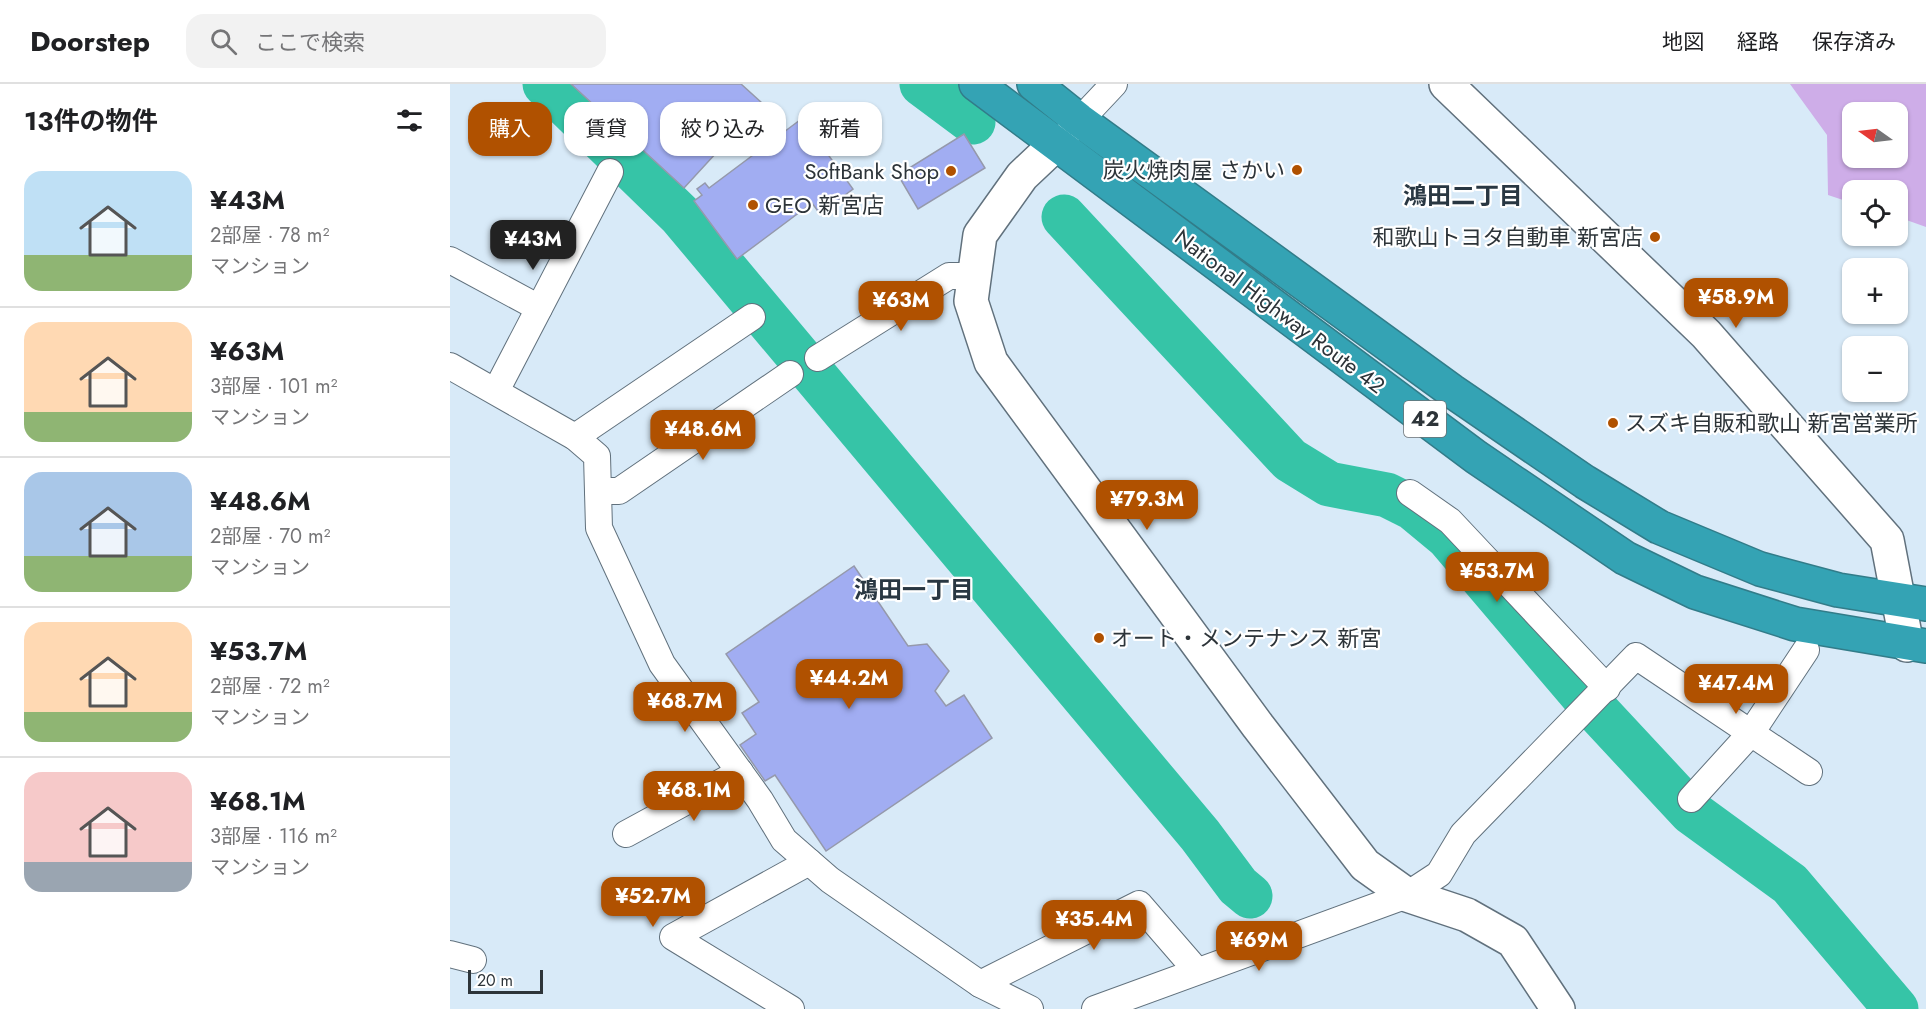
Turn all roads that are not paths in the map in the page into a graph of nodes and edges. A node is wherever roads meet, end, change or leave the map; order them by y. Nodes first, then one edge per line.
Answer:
1 (976, 84) edge
2 (1034, 84) edge
3 (1114, 84) edge
4 (1446, 84) edge
5 (1079, 120) junction
6 (1057, 144) junction
7 (610, 172) dead end
8 (450, 260) edge
9 (974, 276) junction
10 (539, 308) junction
11 (752, 317) dead end
12 (818, 358) dead end
13 (450, 366) edge
14 (790, 374) dead end
15 (496, 391) junction
16 (575, 437) junction
17 (598, 491) junction
18 (1410, 493) dead end
19 (1913, 603) edge
20 (1916, 645) edge
21 (1806, 650) dead end
22 (1606, 689) junction
23 (1750, 733) junction
24 (740, 772) junction
25 (1809, 772) dead end
26 (1691, 799) dead end
27 (626, 834) dead end
28 (809, 862) junction
29 (1407, 895) junction
30 (1197, 971) junction
31 (980, 984) junction
32 (1140, 1001) edge
33 (791, 1009) edge
34 (1030, 1009) edge
35 (1095, 1009) edge
36 (1558, 1009) edge

1 - 6 highway, National Highway Route 42 / 42
2 - 5 highway, National Highway Route 42 / 42
3 - 5 street
4 - 19 street
5 - 6 street
5 - 19 highway, National Highway Route 42 / 42
6 - 9 street
6 - 20 highway, National Highway Route 42 / 42
7 - 10 street
8 - 10 street
9 - 12 street
9 - 29 street
10 - 15 street
11 - 16 street
13 - 15 street
14 - 17 street
15 - 16 street
16 - 17 street
17 - 24 street
18 - 22 street
19 - 20 street
21 - 23 street
22 - 23 street
22 - 29 street
23 - 25 street
23 - 26 street
24 - 27 street
24 - 28 street
28 - 31 street
28 - 33 street
29 - 30 street
29 - 36 street
30 - 31 street
30 - 32 street
31 - 34 street
32 - 35 street

